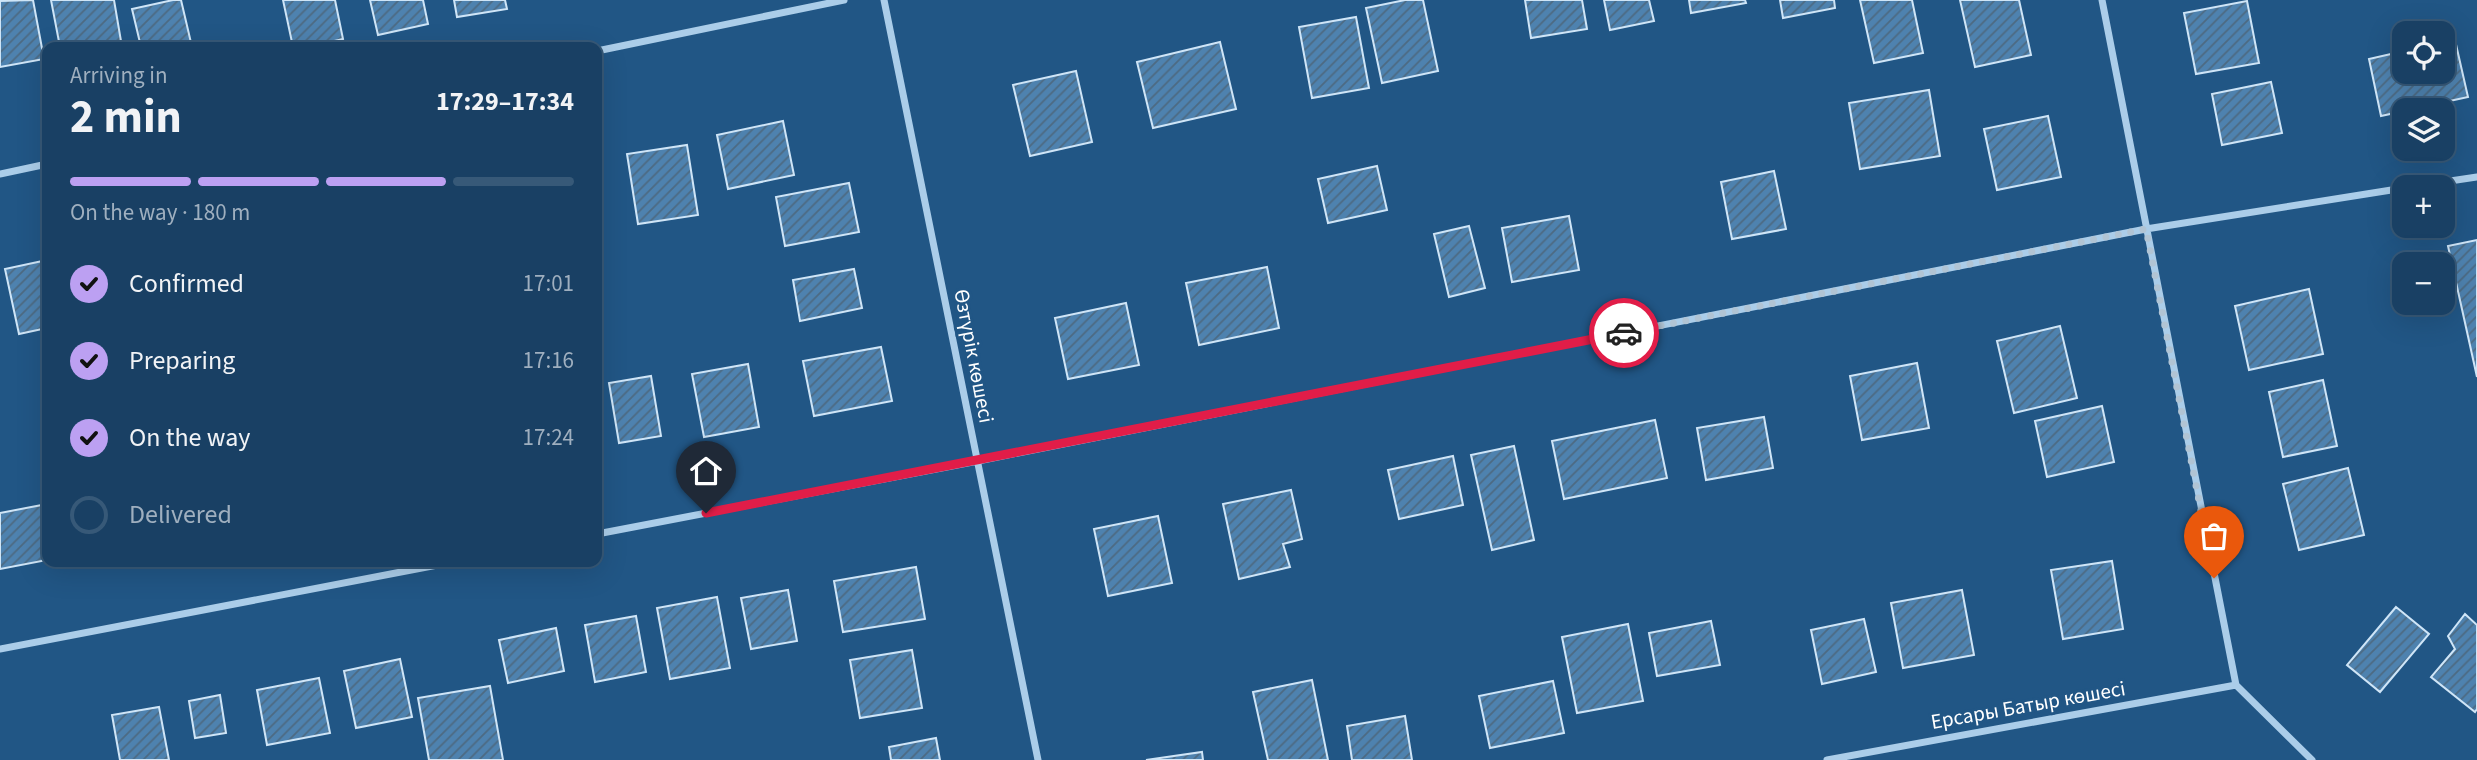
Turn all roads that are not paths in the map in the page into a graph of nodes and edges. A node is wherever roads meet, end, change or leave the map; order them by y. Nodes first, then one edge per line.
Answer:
1 (844, 0) edge
2 (884, 0) edge
3 (2102, 0) edge
4 (602, 50) edge
5 (42, 165) edge
6 (0, 174) edge
7 (2477, 177) edge
8 (2455, 180) edge
9 (2392, 190) edge
10 (2146, 229) junction
11 (978, 461) junction
12 (602, 533) edge
13 (427, 567) edge
14 (0, 649) edge
15 (2236, 685) junction
16 (1038, 760) edge
17 (1827, 760) edge
18 (2312, 760) edge

1 - 4 street
2 - 11 street, Өзтүрік көшесі
3 - 10 street
5 - 6 street
7 - 8 street
9 - 10 street
10 - 11 street
10 - 15 street
11 - 12 street
11 - 16 street, Өзтүрік көшесі
13 - 14 street
15 - 17 street, Ерсары Батыр көшесі
15 - 18 street

